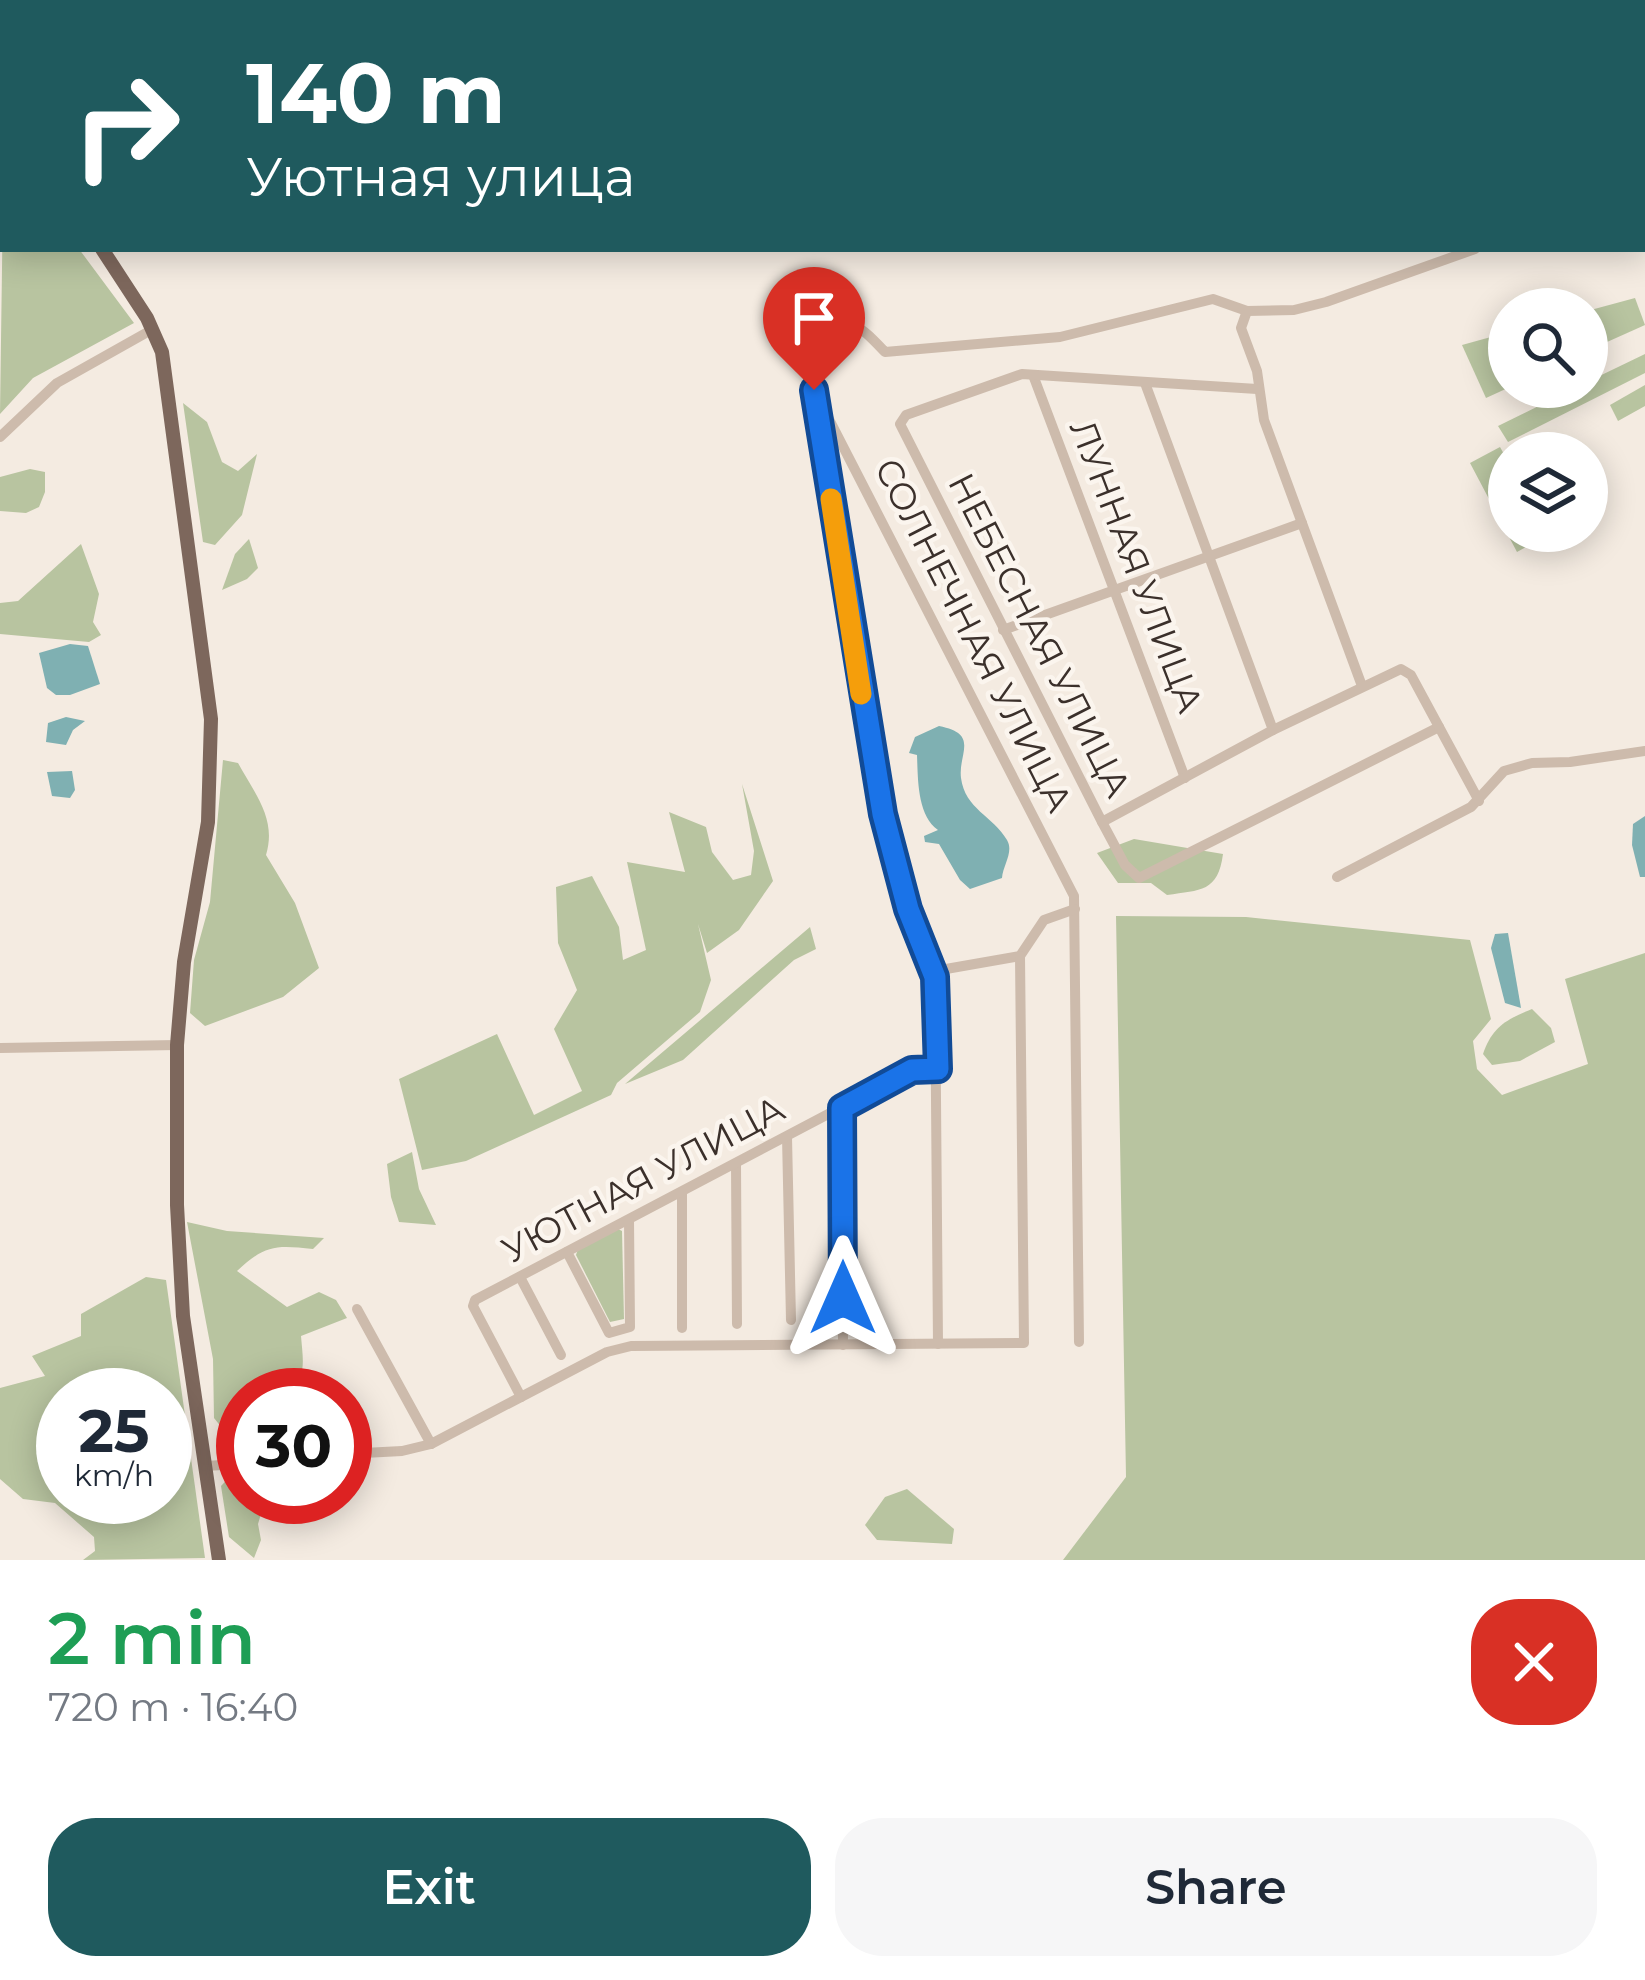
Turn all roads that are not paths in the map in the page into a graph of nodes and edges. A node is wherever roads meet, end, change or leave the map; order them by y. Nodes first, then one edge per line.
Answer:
1 (105, 252) edge
2 (1466, 252) edge
3 (1247, 310) junction
4 (840, 324) dead end
5 (153, 329) junction
6 (1033, 375) junction
7 (1145, 383) junction
8 (1257, 389) junction
9 (0, 437) edge
10 (1302, 523) junction
11 (1208, 557) junction
12 (1116, 590) junction
13 (1004, 630) junction
14 (1362, 686) junction
15 (1439, 727) junction
16 (1273, 730) junction
17 (1645, 751) edge
18 (1185, 778) junction
19 (1479, 801) junction
20 (1102, 822) junction
21 (1337, 877) dead end
22 (1076, 909) junction
23 (1021, 956) junction
24 (935, 977) junction
25 (177, 1045) junction
26 (0, 1048) edge
27 (938, 1069) junction
28 (842, 1108) junction
29 (787, 1137) junction
30 (736, 1164) junction
31 (682, 1192) junction
32 (629, 1220) junction
33 (567, 1252) junction
34 (520, 1276) junction
35 (357, 1309) dead end
36 (790, 1320) dead end
37 (737, 1324) dead end
38 (682, 1328) dead end
39 (1079, 1342) dead end
40 (938, 1344) junction
41 (843, 1345) junction
42 (561, 1355) dead end
43 (521, 1397) junction
44 (431, 1444) junction
45 (372, 1453) edge
46 (216, 1465) edge
47 (204, 1466) junction
48 (219, 1560) edge

1 - 5 main road
2 - 3 street
3 - 4 street
3 - 8 street
5 - 9 street
5 - 25 main road
6 - 7 street
6 - 12 street, ЛУННАЯ УЛИЦА
6 - 13 street, НЕБЕСНАЯ УЛИЦА
7 - 8 street
7 - 11 street
8 - 10 street
10 - 11 street
10 - 14 street
11 - 12 street
11 - 16 street
12 - 13 street
12 - 18 street, ЛУННАЯ УЛИЦА
13 - 20 street, НЕБЕСНАЯ УЛИЦА
14 - 15 street
14 - 16 street
15 - 19 street
15 - 20 street, НЕБЕСНАЯ УЛИЦА
16 - 18 street
17 - 19 street
18 - 20 street
19 - 21 street
22 - 23 street
22 - 24 street, СОЛНЕЧНАЯ УЛИЦА
22 - 39 street
23 - 24 street
23 - 40 street
24 - 27 street
25 - 26 street
25 - 47 main road
27 - 28 street, УЮТНАЯ УЛИЦА
27 - 40 street
28 - 29 street, УЮТНАЯ УЛИЦА
28 - 41 street
29 - 30 street, УЮТНАЯ УЛИЦА
29 - 36 street
30 - 31 street, УЮТНАЯ УЛИЦА
30 - 37 street
31 - 32 street, УЮТНАЯ УЛИЦА
31 - 38 street
32 - 33 street, УЮТНАЯ УЛИЦА
32 - 33 street
33 - 34 street, УЮТНАЯ УЛИЦА
34 - 42 street
34 - 43 street, УЮТНАЯ УЛИЦА
35 - 44 street
40 - 41 street
41 - 43 street
43 - 44 street
44 - 45 street
46 - 47 street
47 - 48 main road

